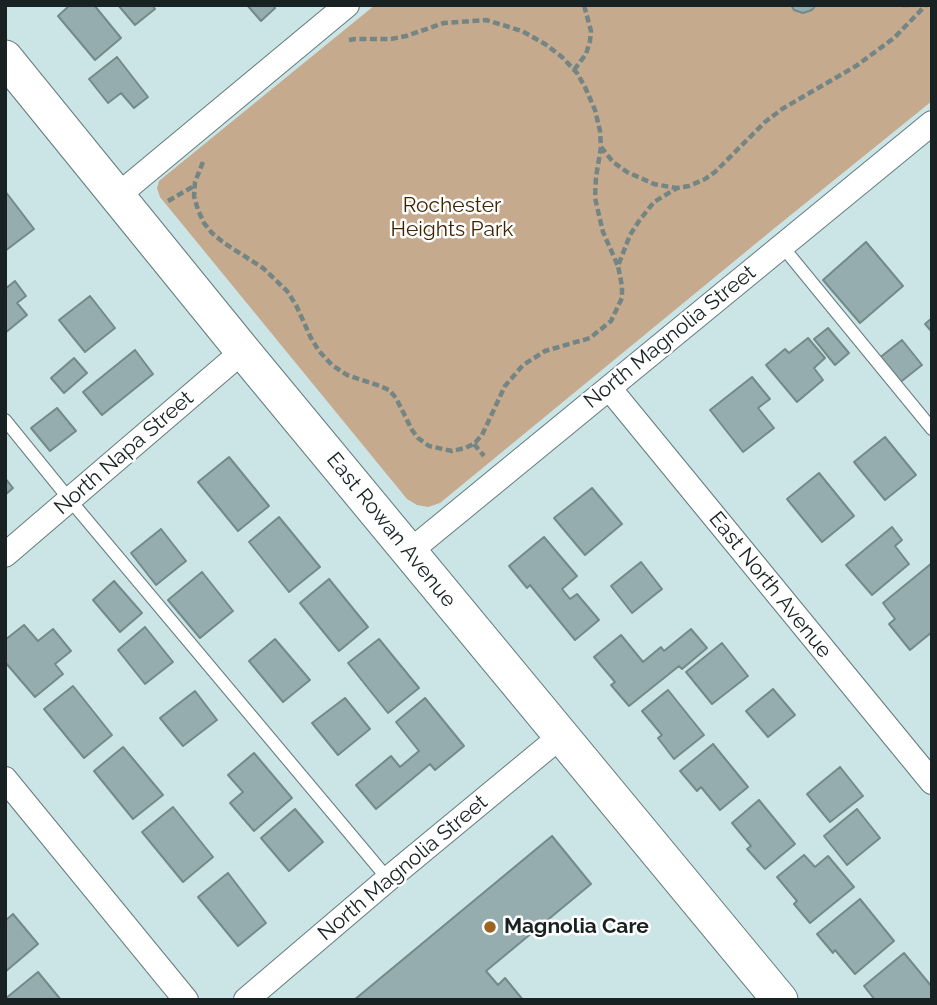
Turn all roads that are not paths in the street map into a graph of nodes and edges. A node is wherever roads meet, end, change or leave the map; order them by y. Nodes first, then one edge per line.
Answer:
1 (347, 5) edge
2 (5, 58) edge
3 (932, 123) edge
4 (117, 197) junction
5 (782, 246) junction
6 (243, 351) junction
7 (609, 388) junction
8 (5, 420) edge
9 (932, 429) edge
10 (70, 500) junction
11 (409, 552) junction
12 (5, 555) edge
13 (561, 736) junction
14 (5, 779) edge
15 (932, 782) edge
16 (388, 879) junction
17 (187, 1000) edge
18 (246, 1000) edge
19 (780, 1000) edge

1 - 4 street
2 - 4 street, East Rowan Avenue
3 - 5 street, North Magnolia Street
4 - 6 street, East Rowan Avenue
5 - 7 street, North Magnolia Street
5 - 9 lane
6 - 10 street, North Napa Street
6 - 11 street, East Rowan Avenue
7 - 11 street, North Magnolia Street
7 - 15 street, East North Avenue
8 - 10 lane
10 - 12 street, North Napa Street
10 - 16 lane
11 - 13 street, East Rowan Avenue
13 - 16 street, North Magnolia Street
13 - 19 street, East Rowan Avenue
14 - 17 street
16 - 18 street, North Magnolia Street

